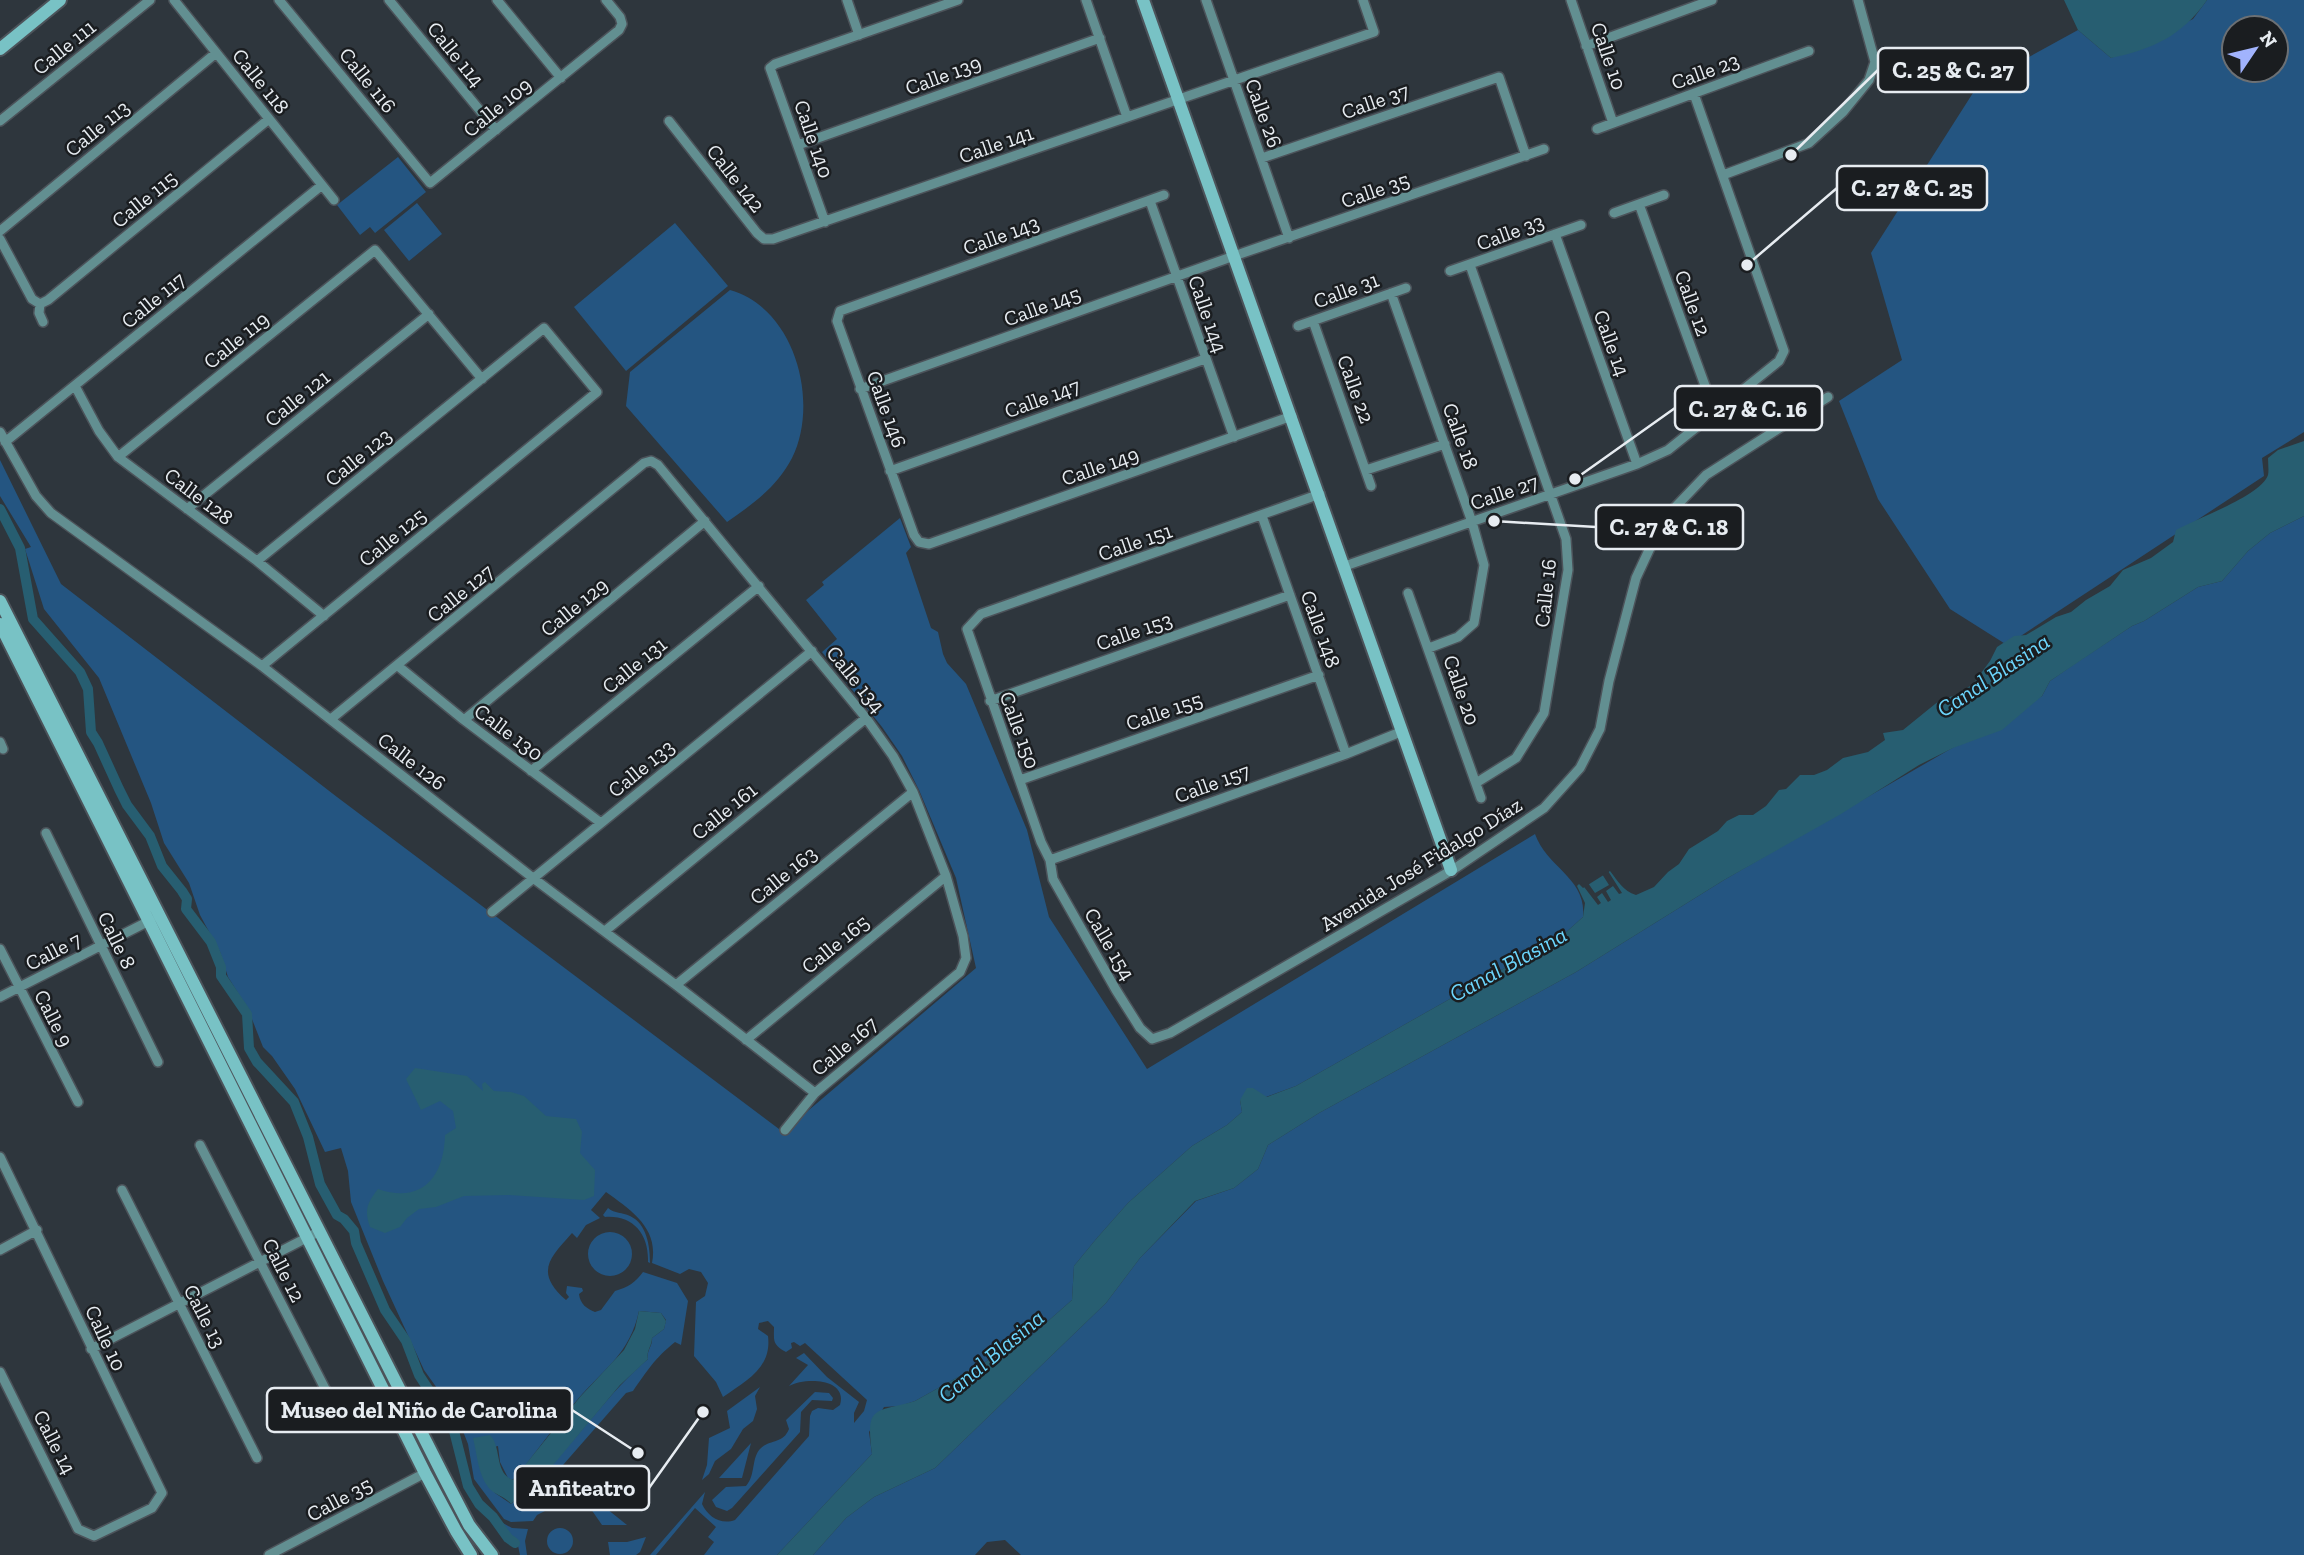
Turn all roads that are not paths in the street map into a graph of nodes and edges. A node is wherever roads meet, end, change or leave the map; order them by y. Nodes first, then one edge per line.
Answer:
1 (60, 0) edge
2 (150, 0) edge
3 (174, 0) edge
4 (279, 0) edge
5 (389, 0) edge
6 (497, 0) edge
7 (606, 0) edge
8 (847, 0) edge
9 (958, 0) edge
10 (1086, 0) edge
11 (1143, 0) edge
12 (1206, 0) edge
13 (1363, 0) edge
14 (1571, 0) edge
15 (1712, 0) edge
16 (1858, 0) edge
17 (859, 35) junction
18 (1100, 38) junction
19 (1586, 46) junction
20 (0, 49) edge
21 (1809, 51) dead end
22 (216, 53) junction
23 (561, 78) junction
24 (1234, 79) junction
25 (1694, 94) junction
26 (1178, 99) junction
27 (1127, 117) junction
28 (270, 119) junction
29 (0, 121) edge
30 (669, 121) dead end
31 (1614, 123) junction
32 (1598, 129) dead end
33 (496, 130) junction
34 (798, 145) junction
35 (1544, 149) dead end
36 (1527, 156) junction
37 (1262, 158) junction
38 (1723, 175) junction
39 (430, 183) joint
40 (322, 185) junction
41 (1164, 195) dead end
42 (1664, 195) dead end
43 (334, 200) dead end
44 (1150, 201) junction
45 (1639, 204) junction
46 (1614, 213) dead end
47 (825, 222) junction
48 (1581, 225) dead end
49 (0, 231) edge
50 (1555, 234) junction
51 (1289, 238) junction
52 (0, 239) edge
53 (1234, 256) junction
54 (1470, 265) junction
55 (1451, 271) dead end
56 (1176, 277) junction
57 (1406, 288) dead end
58 (1391, 293) junction
59 (864, 302) joint
60 (40, 304) junction
61 (429, 314) junction
62 (1313, 321) junction
63 (43, 322) dead end
64 (1298, 326) dead end
65 (1205, 359) junction
66 (482, 379) junction
67 (75, 386) junction
68 (860, 389) junction
69 (1828, 397) dead end
70 (1715, 413) junction
71 (1292, 416) junction
72 (0, 432) edge
73 (544, 435) joint
74 (1234, 436) junction
75 (5, 442) junction
76 (1445, 444) junction
77 (118, 457) junction
78 (1637, 464) junction
79 (1366, 470) junction
80 (890, 471) junction
81 (1371, 486) dead end
82 (609, 493) joint
83 (1320, 494) junction
84 (1552, 495) junction
85 (187, 509) junction
86 (1262, 516) junction
87 (705, 521) junction
88 (1472, 522) junction
89 (919, 542) joint
90 (257, 561) junction
91 (1345, 566) junction
92 (759, 586) junction
93 (1408, 593) dead end
94 (1290, 595) junction
95 (1, 605) edge
96 (324, 616) junction
97 (0, 624) edge
98 (967, 629) joint
99 (1429, 648) junction
100 (812, 652) junction
101 (262, 666) junction
102 (398, 666) junction
103 (1319, 675) junction
104 (990, 701) junction
105 (866, 718) junction
106 (331, 719) junction
107 (464, 720) junction
108 (1403, 731) junction
109 (1346, 754) junction
110 (531, 771) junction
111 (1020, 780) junction
112 (1476, 783) junction
113 (913, 792) junction
114 (1481, 799) dead end
115 (601, 822) junction
116 (46, 834) dead end
117 (1050, 860) junction
118 (1451, 870) junction
119 (946, 876) junction
120 (533, 878) junction
121 (492, 912) dead end
122 (154, 919) junction
123 (605, 932) junction
124 (101, 947) junction
125 (0, 949) edge
126 (676, 985) junction
127 (19, 988) junction
128 (932, 995) joint
129 (0, 997) edge
130 (1152, 1039) joint
131 (746, 1040) junction
132 (158, 1062) dead end
133 (815, 1093) junction
134 (78, 1102) dead end
135 (785, 1130) dead end
136 (200, 1145) dead end
137 (0, 1157) edge
138 (122, 1190) dead end
139 (37, 1230) junction
140 (320, 1231) junction
141 (307, 1238) junction
142 (0, 1250) edge
143 (260, 1262) junction
144 (179, 1303) junction
145 (92, 1349) junction
146 (0, 1372) edge
147 (337, 1412) dead end
148 (257, 1458) dead end
149 (425, 1472) junction
150 (78, 1528) joint
151 (281, 1552) edge
152 (269, 1555) edge
153 (471, 1555) edge
154 (492, 1555) edge

1 - 20 street
2 - 29 street, Calle 111
3 - 22 street, Calle 118
4 - 39 street, Calle 116
5 - 33 street, Calle 114
6 - 23 street
7 - 23 street, Calle 109
8 - 17 street
9 - 17 street
10 - 18 street
11 - 26 street
12 - 24 street, Calle 26
13 - 24 street, Calle 141
14 - 19 street, Calle 10
15 - 19 street
16 - 38 street
17 - 34 street, Calle 140
18 - 27 street
18 - 34 street, Calle 139
19 - 31 street, Calle 10
21 - 25 street, Calle 23
22 - 28 street, Calle 118
22 - 49 street, Calle 113
23 - 33 street, Calle 109
24 - 26 street, Calle 141
24 - 37 street, Calle 26
25 - 31 street, Calle 23
25 - 38 street, Calle 27
26 - 27 street, Calle 141
26 - 53 street
27 - 47 street, Calle 141
28 - 40 street, Calle 118
28 - 60 street, Calle 115
30 - 47 street, Calle 142
31 - 32 street, Calle 23
33 - 39 street, Calle 109
34 - 47 street, Calle 140
35 - 36 street, Calle 35
36 - 37 street, Calle 37
36 - 51 street, Calle 35
37 - 51 street, Calle 26
38 - 70 street, Calle 27
40 - 43 street
40 - 67 street, Calle 117
41 - 44 street, Calle 143
42 - 45 street
44 - 56 street, Calle 144
44 - 59 street, Calle 143
45 - 46 street
45 - 70 street, Calle 12
48 - 50 street, Calle 33
50 - 54 street, Calle 33
50 - 78 street, Calle 14
51 - 53 street, Calle 35
52 - 60 street
53 - 56 street, Calle 145
53 - 71 street
54 - 55 street, Calle 33
54 - 84 street, Calle 16
56 - 65 street, Calle 144
56 - 68 street, Calle 145
57 - 58 street, Calle 31
58 - 62 street, Calle 31
58 - 76 street, Calle 18
59 - 68 street, Calle 146
60 - 63 street
61 - 66 street
61 - 77 street, Calle 119
61 - 85 street, Calle 121
62 - 64 street, Calle 31
62 - 79 street, Calle 22
65 - 74 street, Calle 144
65 - 80 street, Calle 147
66 - 73 street, Calle 123
66 - 90 street, Calle 123
67 - 75 street, Calle 117
67 - 77 street, Calle 128
68 - 80 street, Calle 146
69 - 118 street, Avenida José Fidalgo Díaz
70 - 78 street, Calle 27
71 - 74 street, Calle 149
71 - 83 street
72 - 75 street, Calle 126
73 - 96 street, Calle 125
74 - 89 street, Calle 149
75 - 101 street, Calle 126
76 - 79 street
76 - 88 street, Calle 18
77 - 85 street, Calle 128
78 - 84 street, Calle 27
79 - 81 street, Calle 22
80 - 89 street, Calle 146
82 - 87 street, Calle 134
82 - 102 street, Calle 127
83 - 86 street, Calle 151
83 - 91 street
84 - 88 street, Calle 27
84 - 112 street, Calle 16
85 - 90 street, Calle 128
86 - 94 street, Calle 148
86 - 98 street, Calle 151
87 - 92 street, Calle 134
87 - 107 street, Calle 129
88 - 91 street, Calle 27
88 - 99 street, Calle 18
90 - 96 street, Calle 128
91 - 108 street
92 - 100 street, Calle 134
92 - 110 street, Calle 131
93 - 99 street, Calle 20
94 - 103 street, Calle 148
94 - 104 street, Calle 153
95 - 122 street
96 - 101 street, Calle 125
97 - 122 street
98 - 104 street, Calle 150
99 - 112 street, Calle 20
100 - 105 street, Calle 134
100 - 115 street, Calle 133
101 - 106 street, Calle 126
102 - 106 street, Calle 127
102 - 107 street, Calle 130
103 - 109 street, Calle 148
103 - 111 street, Calle 155
104 - 111 street, Calle 150
105 - 113 street, Calle 134
105 - 123 street, Calle 161
106 - 120 street, Calle 126
107 - 110 street, Calle 130
108 - 109 street, Calle 157
108 - 118 street
109 - 117 street, Calle 157
110 - 115 street, Calle 130
111 - 117 street, Calle 150
112 - 114 street, Calle 20
113 - 119 street, Calle 134
113 - 126 street, Calle 163
115 - 120 street, Calle 133
116 - 124 street, Calle 8
117 - 130 street, Calle 154
118 - 130 street, Avenida José Fidalgo Díaz
119 - 128 street, Calle 134
119 - 131 street, Calle 165
120 - 121 street, Calle 133
120 - 123 street, Calle 126
122 - 124 street, Calle 7
122 - 140 street
122 - 141 street
123 - 126 street, Calle 126
124 - 127 street, Calle 7
124 - 132 street, Calle 8
125 - 127 street, Calle 9
126 - 131 street, Calle 126
127 - 129 street, Calle 7
127 - 134 street, Calle 9
128 - 133 street, Calle 167
131 - 133 street, Calle 126
133 - 135 street, Calle 167
136 - 143 street, Calle 12
137 - 139 street, Calle 10
138 - 144 street, Calle 13
139 - 142 street
139 - 145 street, Calle 10
140 - 141 street
140 - 154 street
141 - 143 street
141 - 149 street
143 - 144 street
143 - 147 street, Calle 12
144 - 145 street
144 - 148 street, Calle 13
145 - 150 street, Calle 10
146 - 150 street, Calle 14
149 - 151 street, Calle 35
149 - 153 street
151 - 152 street, Calle 35

